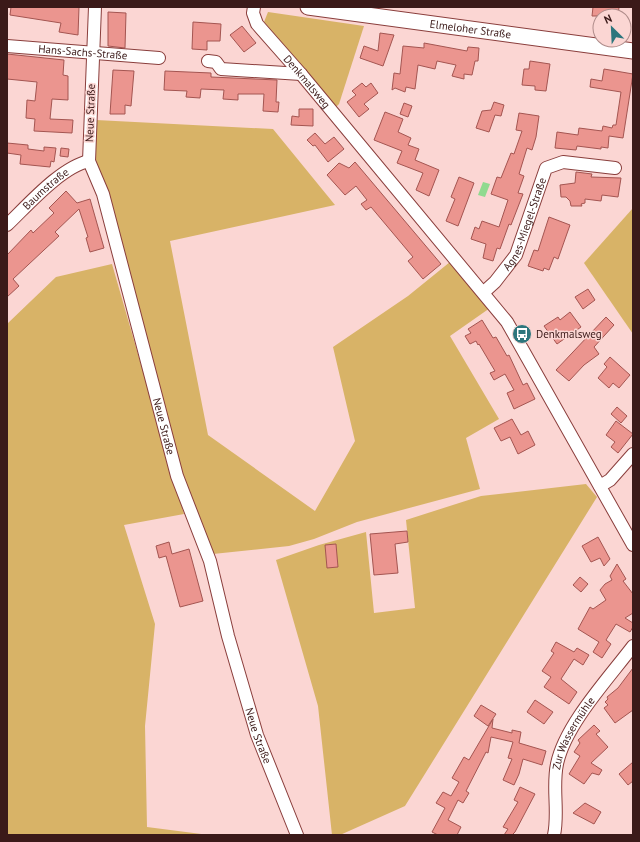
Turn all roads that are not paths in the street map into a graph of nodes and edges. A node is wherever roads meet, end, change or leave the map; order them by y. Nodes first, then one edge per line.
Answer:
1 (95, 7) edge
2 (254, 7) edge
3 (308, 7) edge
4 (7, 46) edge
5 (633, 51) edge
6 (92, 54) junction
7 (159, 58) dead end
8 (208, 61) dead end
9 (301, 74) junction
10 (89, 161) junction
11 (615, 168) dead end
12 (7, 225) edge
13 (484, 292) junction
14 (633, 454) edge
15 (600, 486) junction
16 (633, 545) edge
17 (633, 646) edge
18 (297, 835) edge
19 (554, 835) edge

1 - 6 street, Neue Straße
2 - 9 street, Denkmalsweg
3 - 5 street, Elmeloher Straße
4 - 6 street, Hans-Sachs-Straße
6 - 7 street, Hans-Sachs-Straße
6 - 10 street, Neue Straße
8 - 9 street
9 - 13 street, Denkmalsweg
10 - 12 street, Baumstraße
10 - 18 street, Neue Straße
11 - 13 street, Agnes-Miegel-Straße
13 - 15 street, Denkmalsweg
14 - 15 street
15 - 16 street, Denkmalsweg
17 - 19 street, Zur Wassermühle

